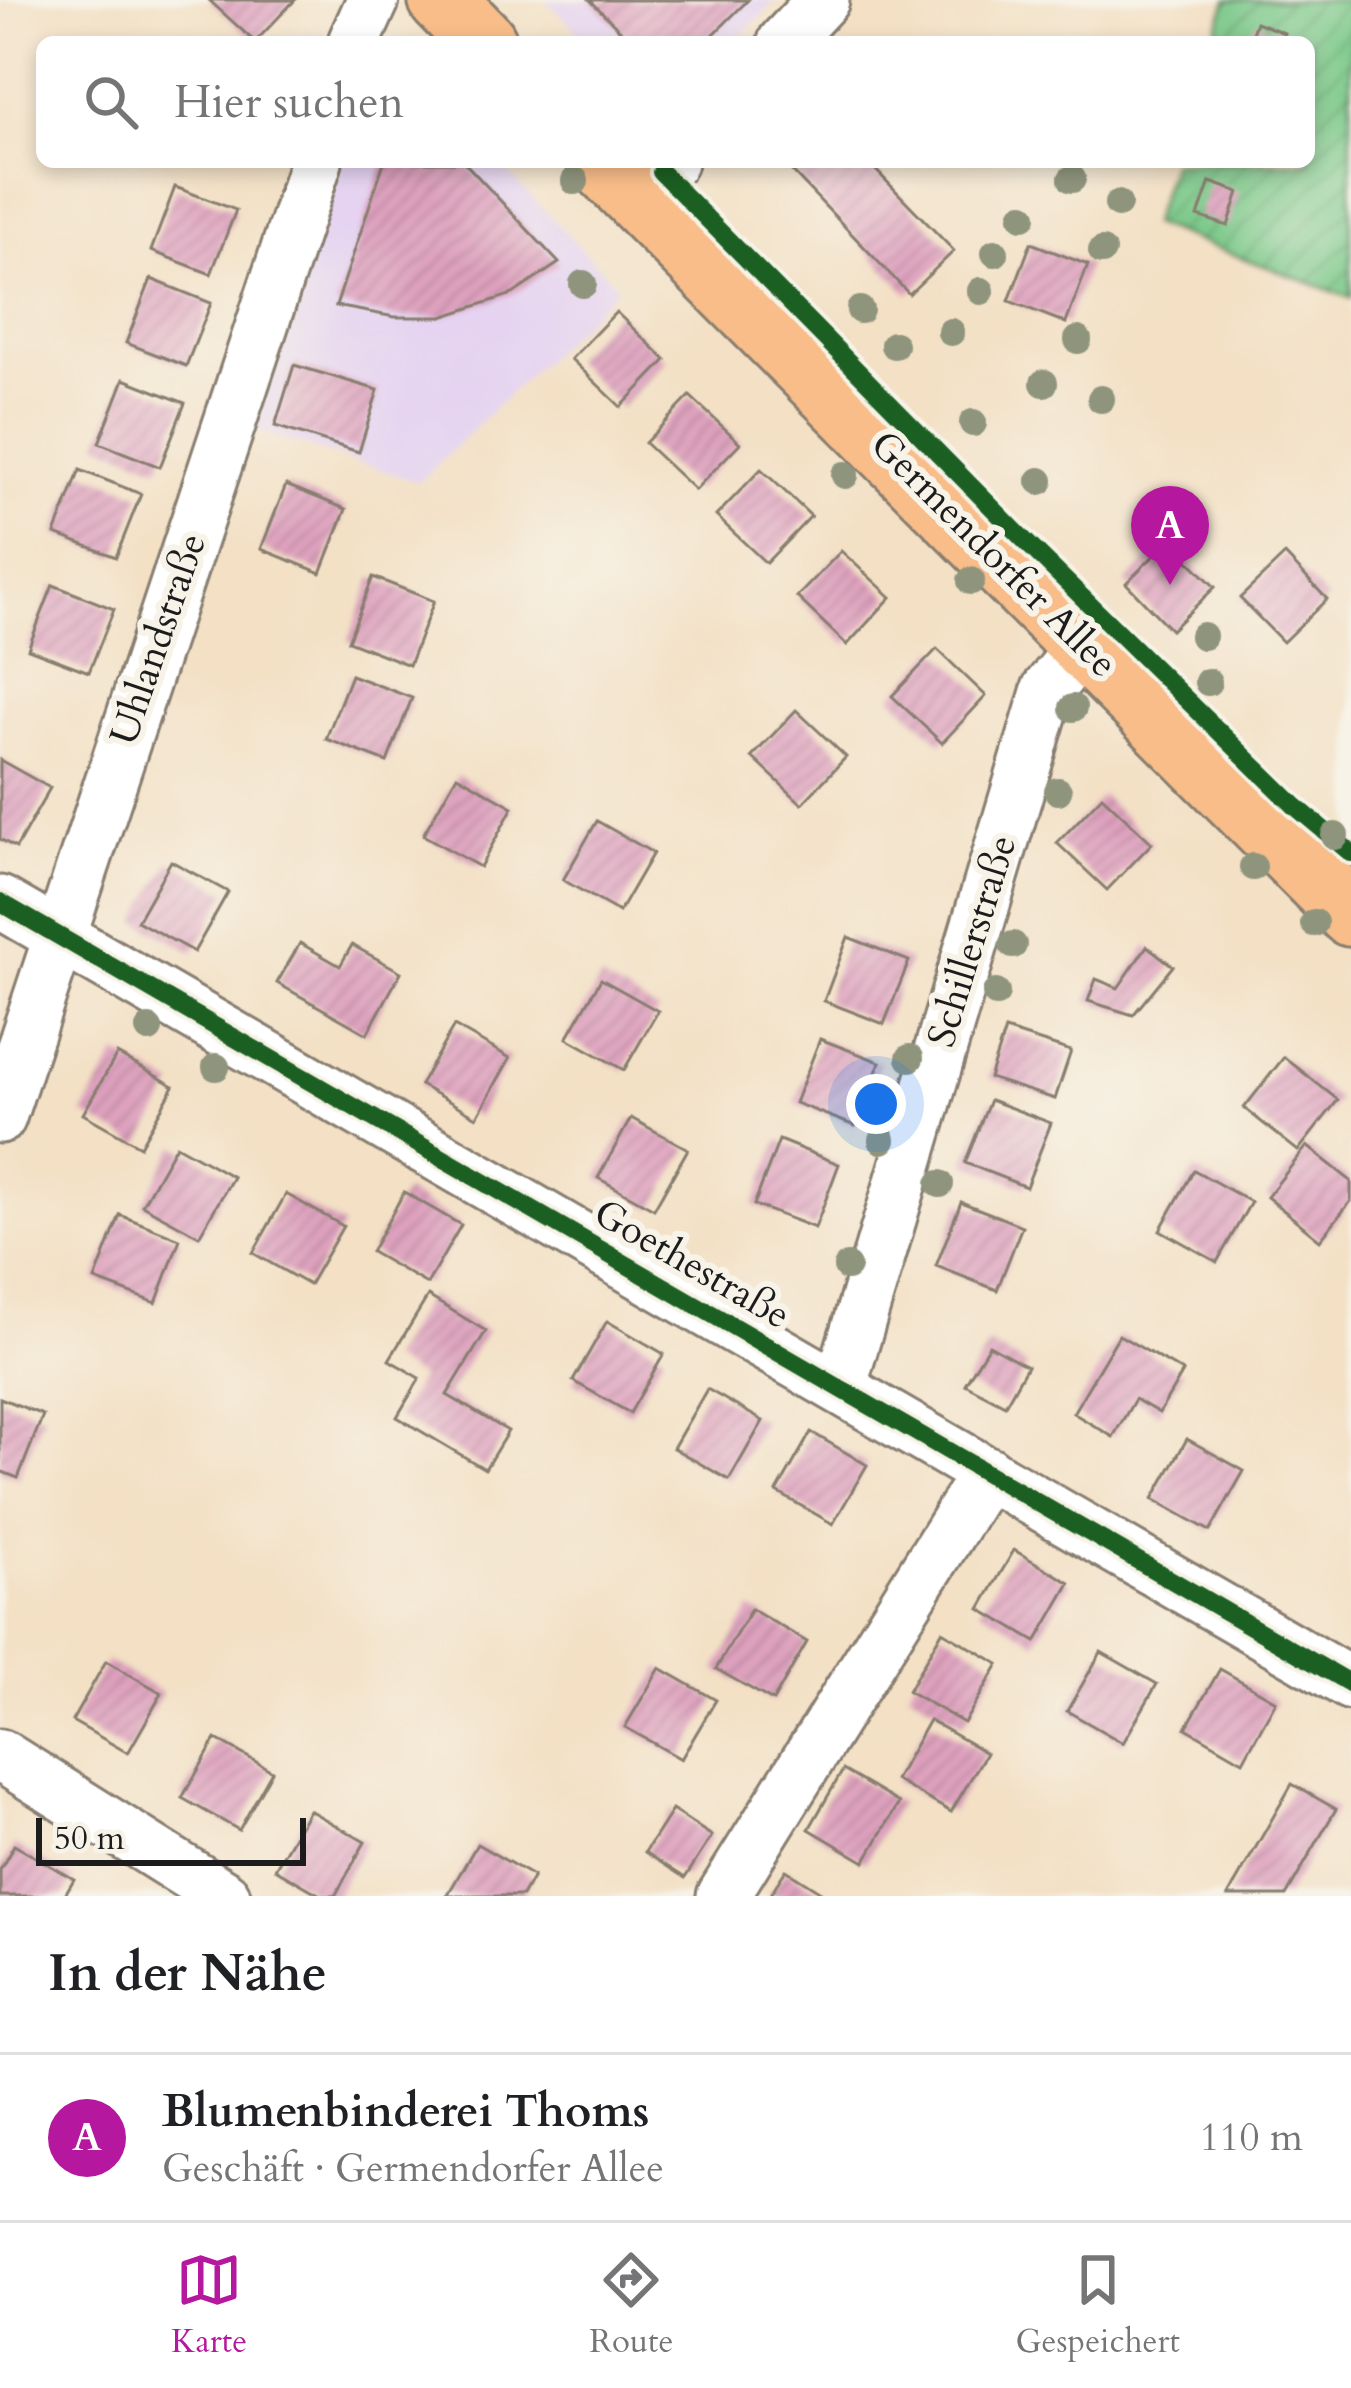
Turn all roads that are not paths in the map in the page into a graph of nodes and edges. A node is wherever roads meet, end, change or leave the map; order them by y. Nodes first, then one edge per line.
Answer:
1 (373, 0) edge
2 (442, 0) edge
3 (824, 0) edge
4 (358, 36) edge
5 (477, 36) edge
6 (790, 36) edge
7 (314, 168) edge
8 (636, 174) edge
9 (1084, 643) junction
10 (0, 902) edge
11 (1351, 913) edge
12 (58, 935) junction
13 (0, 1117) edge
14 (840, 1387) junction
15 (987, 1472) junction
16 (1351, 1684) edge
17 (0, 1755) edge
18 (224, 1896) edge
19 (723, 1896) edge

1 - 4 street
2 - 5 main road
3 - 6 street
7 - 12 street, Uhlandstraße
8 - 9 main road, Germendorfer Allee
9 - 11 main road, Germendorfer Allee
9 - 14 street, Schillerstraße
10 - 12 street, Goethestraße
12 - 13 street, Uhlandstraße
12 - 14 street, Goethestraße
14 - 15 street, Goethestraße
15 - 16 street, Goethestraße
15 - 19 street
17 - 18 street

